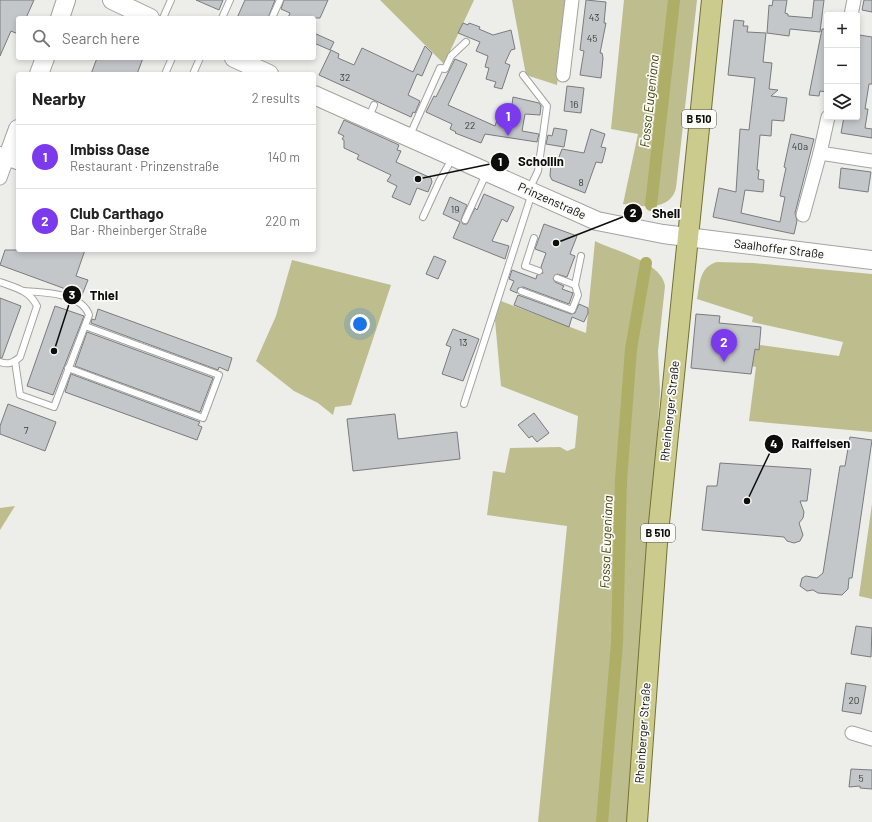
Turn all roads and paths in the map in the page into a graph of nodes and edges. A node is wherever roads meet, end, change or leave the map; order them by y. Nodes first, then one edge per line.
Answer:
1 (66, 0) edge
2 (112, 0) edge
3 (172, 0) edge
4 (230, 0) edge
5 (280, 0) edge
6 (572, 0) edge
7 (712, 0) edge
8 (854, 0) edge
9 (852, 12) edge
10 (61, 16) edge
11 (146, 16) edge
12 (164, 16) edge
13 (223, 16) edge
14 (273, 16) edge
15 (466, 42) dead end
16 (43, 60) edge
17 (171, 60) edge
18 (199, 60) edge
19 (252, 62) edge
20 (39, 72) edge
21 (166, 72) edge
22 (195, 72) edge
23 (266, 72) edge
24 (522, 75) dead end
25 (563, 75) dead end
26 (316, 96) edge
27 (827, 120) edge
28 (16, 134) edge
29 (409, 137) junction
30 (820, 153) junction
31 (453, 157) junction
32 (8, 159) edge
33 (872, 162) edge
34 (487, 173) junction
35 (0, 178) edge
36 (531, 193) junction
37 (803, 215) dead end
38 (424, 217) dead end
39 (465, 220) dead end
40 (686, 237) junction
41 (534, 238) dead end
42 (581, 256) dead end
43 (872, 260) edge
44 (539, 271) dead end
45 (557, 278) dead end
46 (0, 282) edge
47 (575, 285) junction
48 (24, 291) junction
49 (521, 291) dead end
50 (85, 326) junction
51 (16, 361) junction
52 (0, 362) edge
53 (68, 368) junction
54 (464, 404) dead end
55 (852, 733) dead end
56 (872, 739) edge
57 (637, 822) edge

1 - 10 main road
2 - 11 main road
3 - 12 lane
4 - 13 lane
5 - 14 lane
6 - 25 street
7 - 40 main road, Rheinberger Straße / B 510
8 - 9 street
15 - 29 lane
16 - 20 main road
17 - 21 lane
18 - 22 lane
19 - 23 main road
24 - 36 lane
26 - 29 main road, Prinzenstraße
27 - 30 street
28 - 32 main road
29 - 31 main road, Prinzenstraße
30 - 33 street
30 - 37 street
31 - 34 main road, Prinzenstraße
31 - 38 lane
32 - 35 street
34 - 36 main road, Prinzenstraße
34 - 39 lane
36 - 40 main road, Prinzenstraße
36 - 54 lane
40 - 43 main road, Saalhoffer Straße
40 - 57 main road, Rheinberger Straße / B 510
41 - 44 lane
42 - 47 lane
45 - 47 lane
46 - 48 lane
47 - 49 lane
48 - 50 lane
48 - 51 lane
50 - 53 lane
50 - 53 lane
51 - 52 lane
51 - 53 lane
55 - 56 street

